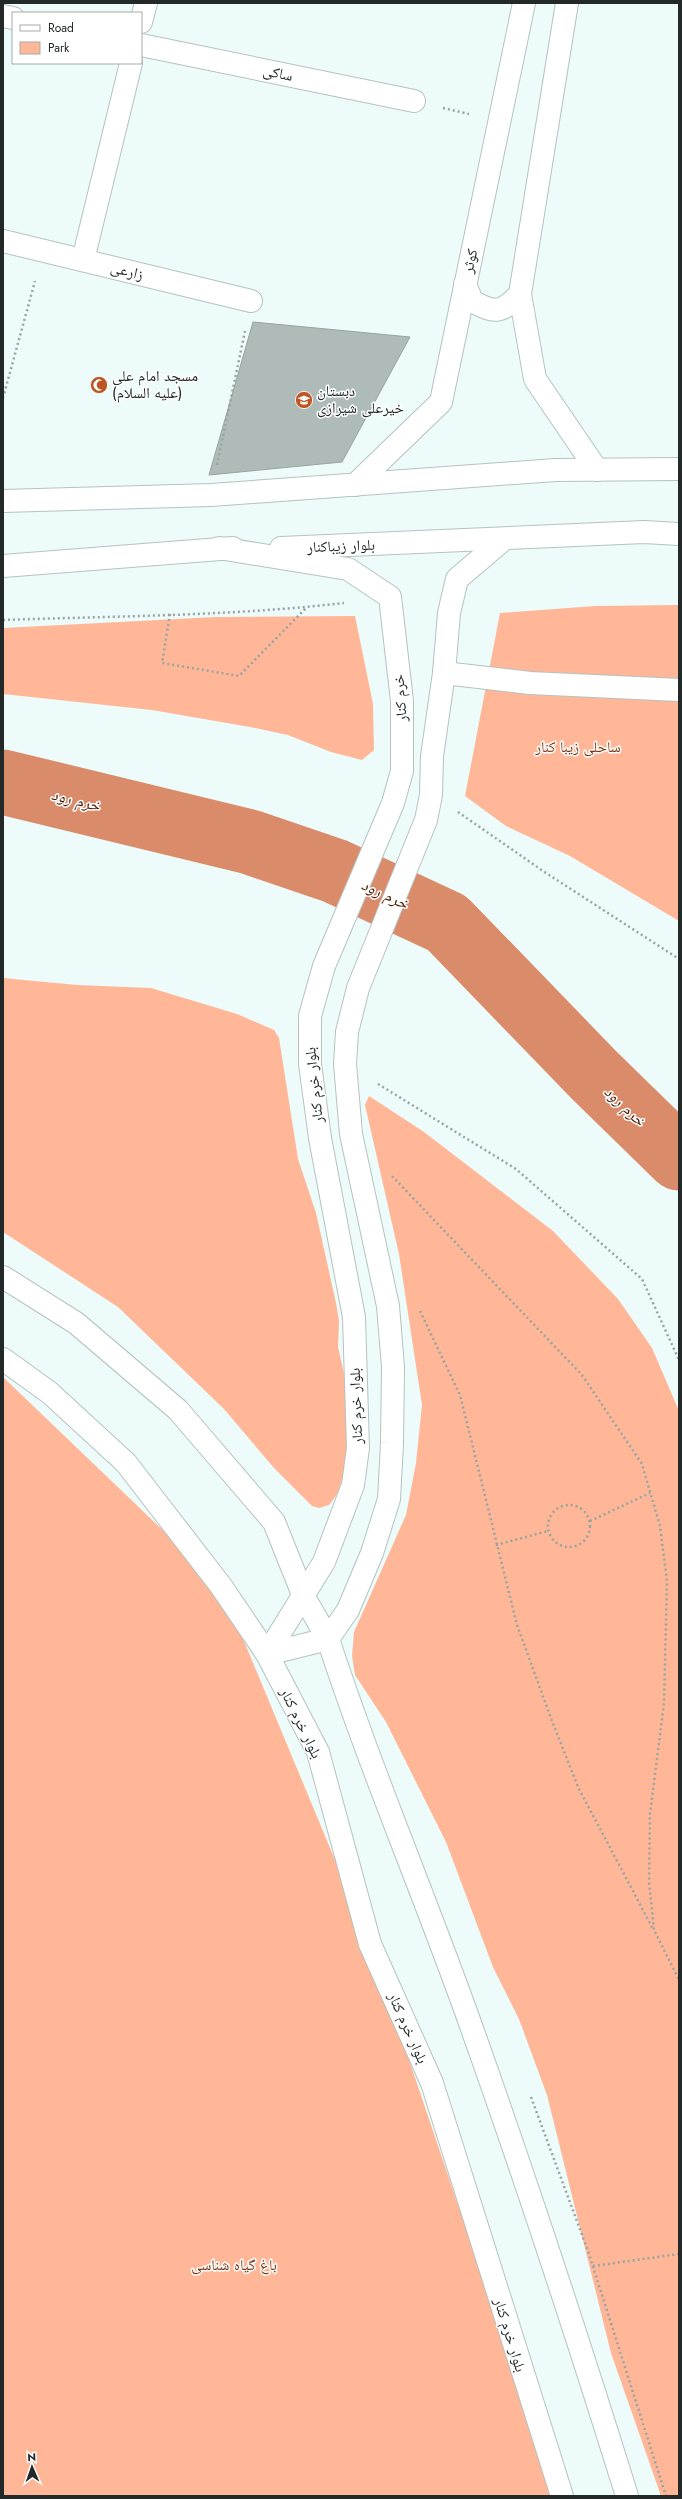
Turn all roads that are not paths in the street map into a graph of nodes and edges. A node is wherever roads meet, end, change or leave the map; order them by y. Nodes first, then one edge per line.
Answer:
1 (146, 3) edge
2 (524, 3) edge
3 (568, 3) edge
4 (142, 18) edge
5 (142, 45) edge
6 (131, 64) edge
7 (414, 101) road end
8 (3, 241) edge
9 (84, 260) junction
10 (465, 284) junction
11 (520, 294) junction
12 (251, 301) road end
13 (679, 469) edge
14 (597, 470) junction
15 (355, 485) junction
16 (3, 501) edge
17 (679, 534) edge
18 (503, 540) junction
19 (219, 548) junction
20 (3, 566) edge
21 (444, 673) junction
22 (679, 690) edge
23 (324, 966) joint
24 (3, 1277) edge
25 (3, 1360) edge
26 (304, 1597) junction
27 (328, 1639) junction
28 (267, 1654) junction
29 (562, 2496) edge
30 (627, 2496) edge

1 - 4 main road
2 - 10 main road, کوثر
3 - 11 main road
5 - 7 main road, ساکی
6 - 9 main road
8 - 9 main road, زارعی
9 - 12 main road, زارعی
10 - 11 main road
10 - 15 main road, کوثر
11 - 14 main road
13 - 14 main road
14 - 15 main road
15 - 16 main road
17 - 18 main road, بلوار زیباکنار
18 - 19 main road, بلوار زیباکنار
18 - 21 main road
19 - 20 main road, بلوار زیباکنار
19 - 23 main road, خرم کنار
21 - 22 main road
21 - 27 main road
23 - 26 main road, بلوار خرم کنار
24 - 26 main road
25 - 28 main road
26 - 27 main road
26 - 28 main road, بلوار خرم کنار
27 - 28 main road
27 - 30 main road
28 - 29 main road, بلوار خرم کنار

